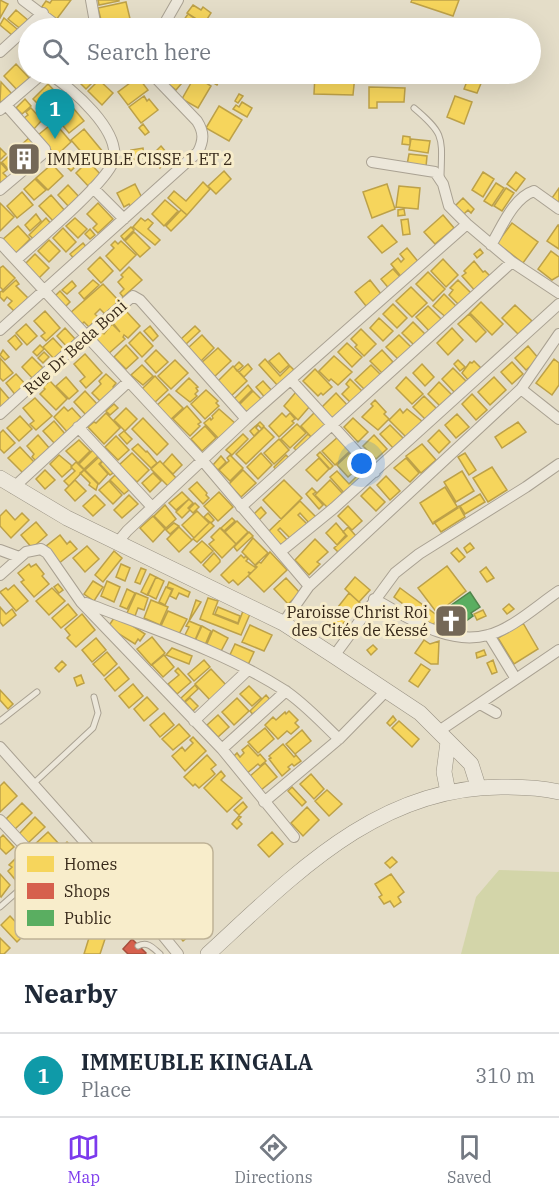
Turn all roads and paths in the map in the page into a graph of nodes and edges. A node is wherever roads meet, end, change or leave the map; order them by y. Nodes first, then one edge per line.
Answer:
1 (23, 0) edge
2 (91, 0) edge
3 (178, 0) edge
4 (43, 14) junction
5 (38, 18) edge
6 (48, 18) edge
7 (94, 18) edge
8 (168, 18) edge
9 (18, 36) edge
10 (0, 52) edge
11 (30, 84) edge
12 (61, 84) edge
13 (162, 84) edge
14 (3, 107) edge
15 (414, 108) dead end
16 (372, 162) dead end
17 (441, 178) junction
18 (93, 188) junction
19 (0, 190) edge
20 (559, 209) edge
21 (124, 219) junction
22 (467, 224) junction
23 (0, 243) edge
24 (491, 245) junction
25 (16, 260) junction
26 (512, 262) junction
27 (44, 291) junction
28 (559, 293) edge
29 (559, 304) edge
30 (0, 330) edge
31 (86, 336) junction
32 (557, 341) edge
33 (291, 380) junction
34 (128, 382) junction
35 (520, 389) junction
36 (0, 414) edge
37 (246, 419) junction
38 (559, 419) edge
39 (333, 424) junction
40 (78, 427) junction
41 (201, 460) junction
42 (559, 464) edge
43 (375, 471) junction
44 (0, 478) edge
45 (13, 488) junction
46 (152, 507) junction
47 (241, 507) junction
48 (117, 543) junction
49 (0, 550) edge
50 (280, 552) junction
51 (19, 557) junction
52 (0, 575) edge
53 (309, 586) junction
54 (559, 591) edge
55 (374, 599) junction
56 (81, 602) junction
57 (283, 623) junction
58 (489, 635) junction
59 (559, 650) edge
60 (334, 656) junction
61 (248, 670) junction
62 (515, 684) junction
63 (386, 690) junction
64 (286, 691) junction
65 (37, 692) dead end
66 (94, 697) dead end
67 (480, 704) junction
68 (496, 713) dead end
69 (0, 721) edge
70 (194, 721) junction
71 (443, 736) junction
72 (339, 739) junction
73 (0, 747) edge
74 (222, 749) junction
75 (33, 784) junction
76 (478, 786) junction
77 (448, 792) junction
78 (559, 792) edge
79 (264, 802) junction
80 (0, 820) edge
81 (294, 837) dead end
82 (21, 843) edge
83 (86, 843) edge
84 (15, 894) edge
85 (0, 907) edge
86 (166, 939) edge
87 (138, 946) dead end
88 (160, 954) edge
89 (178, 954) edge
90 (208, 954) edge

1 - 4 street
2 - 7 street
3 - 8 street
4 - 5 street
4 - 6 street
9 - 10 street
11 - 14 street
12 - 18 street
13 - 21 street
14 - 19 street
15 - 17 lane
16 - 17 street
17 - 22 street
18 - 21 street
18 - 25 street
20 - 24 street
21 - 27 street
22 - 24 street
22 - 33 street
23 - 25 street
24 - 26 street
25 - 27 street
26 - 28 street
26 - 39 street
27 - 30 street
27 - 31 street
29 - 43 street
31 - 34 street
31 - 36 street, Rue Dr Beda Boni
31 - 37 street, Rue Dr Beda Boni
32 - 35 street
33 - 37 street
33 - 39 street
34 - 40 street
34 - 41 street
35 - 38 street
35 - 53 street
37 - 41 street
39 - 43 street
39 - 47 street
40 - 45 street
40 - 46 street
41 - 46 street
41 - 47 street
42 - 55 street
43 - 50 street
44 - 45 street
45 - 48 street
46 - 48 street
47 - 50 street
48 - 57 street
49 - 51 street
50 - 53 street
51 - 52 street
51 - 56 street
53 - 57 street
54 - 58 street
55 - 58 street
55 - 60 street
56 - 61 street
56 - 70 street
57 - 60 street
58 - 62 street
59 - 62 street
60 - 63 street
61 - 64 street
61 - 70 street
62 - 67 street
63 - 71 street
63 - 72 street
64 - 72 street
64 - 74 street
65 - 69 lane
66 - 75 lane
67 - 68 street
67 - 71 street
70 - 74 street
71 - 76 street
71 - 77 street
72 - 79 street
73 - 75 street
74 - 79 street
75 - 83 street
76 - 77 street
76 - 78 street
77 - 90 street
79 - 81 street
80 - 82 street
84 - 85 lane
86 - 89 street
87 - 88 lane

